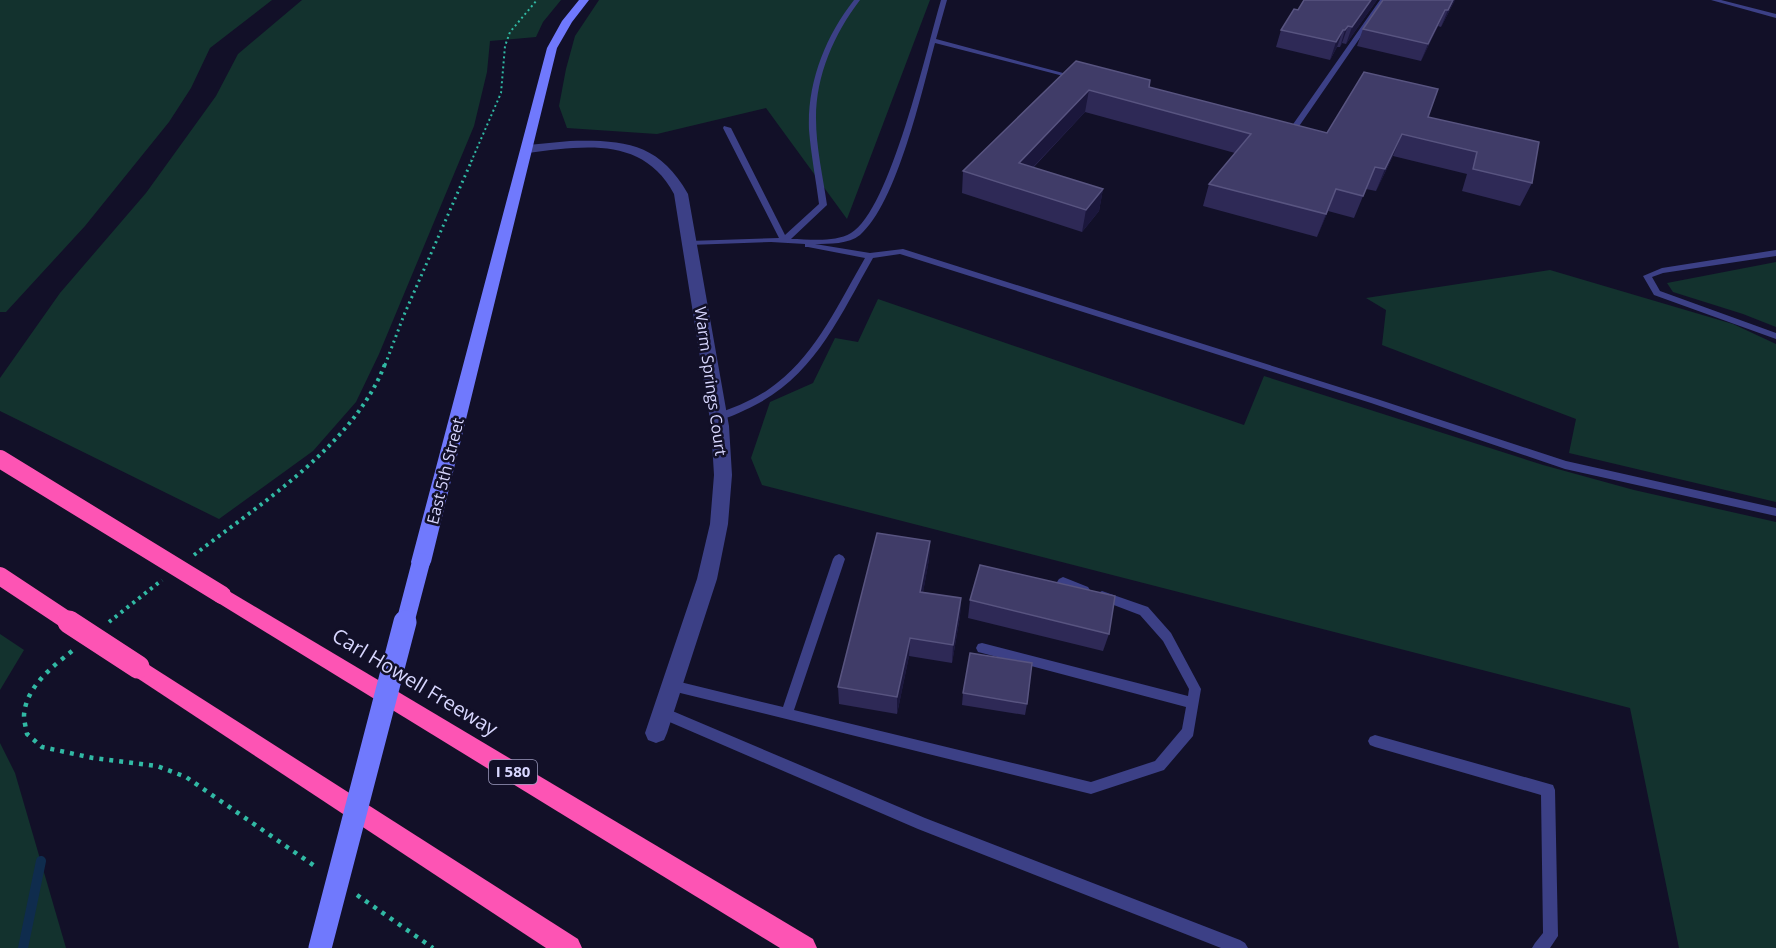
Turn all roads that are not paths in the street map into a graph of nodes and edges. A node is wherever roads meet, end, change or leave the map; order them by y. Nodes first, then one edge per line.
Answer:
1 (584, 0) edge
2 (857, 0) edge
3 (944, 0) edge
4 (1383, 0) edge
5 (1714, 0) edge
6 (1776, 16) edge
7 (932, 40) junction
8 (1082, 79) edge
9 (727, 128) dead end
10 (1279, 130) edge
11 (528, 149) junction
12 (784, 241) junction
13 (689, 243) junction
14 (1776, 253) edge
15 (870, 256) junction
16 (1776, 336) edge
17 (718, 417) junction
18 (0, 459) edge
19 (1776, 512) edge
20 (839, 559) dead end
21 (0, 576) edge
22 (1063, 582) edge
23 (982, 648) dead end
24 (672, 686) junction
25 (1192, 703) junction
26 (663, 713) junction
27 (787, 713) junction
28 (656, 733) dead end
29 (1375, 741) dead end
30 (320, 948) edge
31 (569, 948) edge
32 (804, 948) edge
33 (1240, 948) edge
34 (1540, 948) edge

1 - 11 main road, East 5th Street
2 - 12 lane
3 - 7 lane
4 - 10 lane
5 - 6 lane
7 - 8 lane
7 - 12 lane
9 - 12 lane
11 - 13 street, Warm Springs Court
11 - 30 main road, East 5th Street, bridge
12 - 13 lane
12 - 15 lane
13 - 17 street, Warm Springs Court
14 - 16 lane
15 - 17 lane
15 - 19 lane
17 - 24 street, Warm Springs Court
18 - 32 highway, Carl Howell Freeway / I 580, bridge
20 - 27 lane
21 - 31 highway, bridge
22 - 25 lane
23 - 25 lane
24 - 26 street, Warm Springs Court
24 - 27 lane
25 - 27 lane
26 - 28 street, Warm Springs Court
26 - 33 lane
29 - 34 lane

